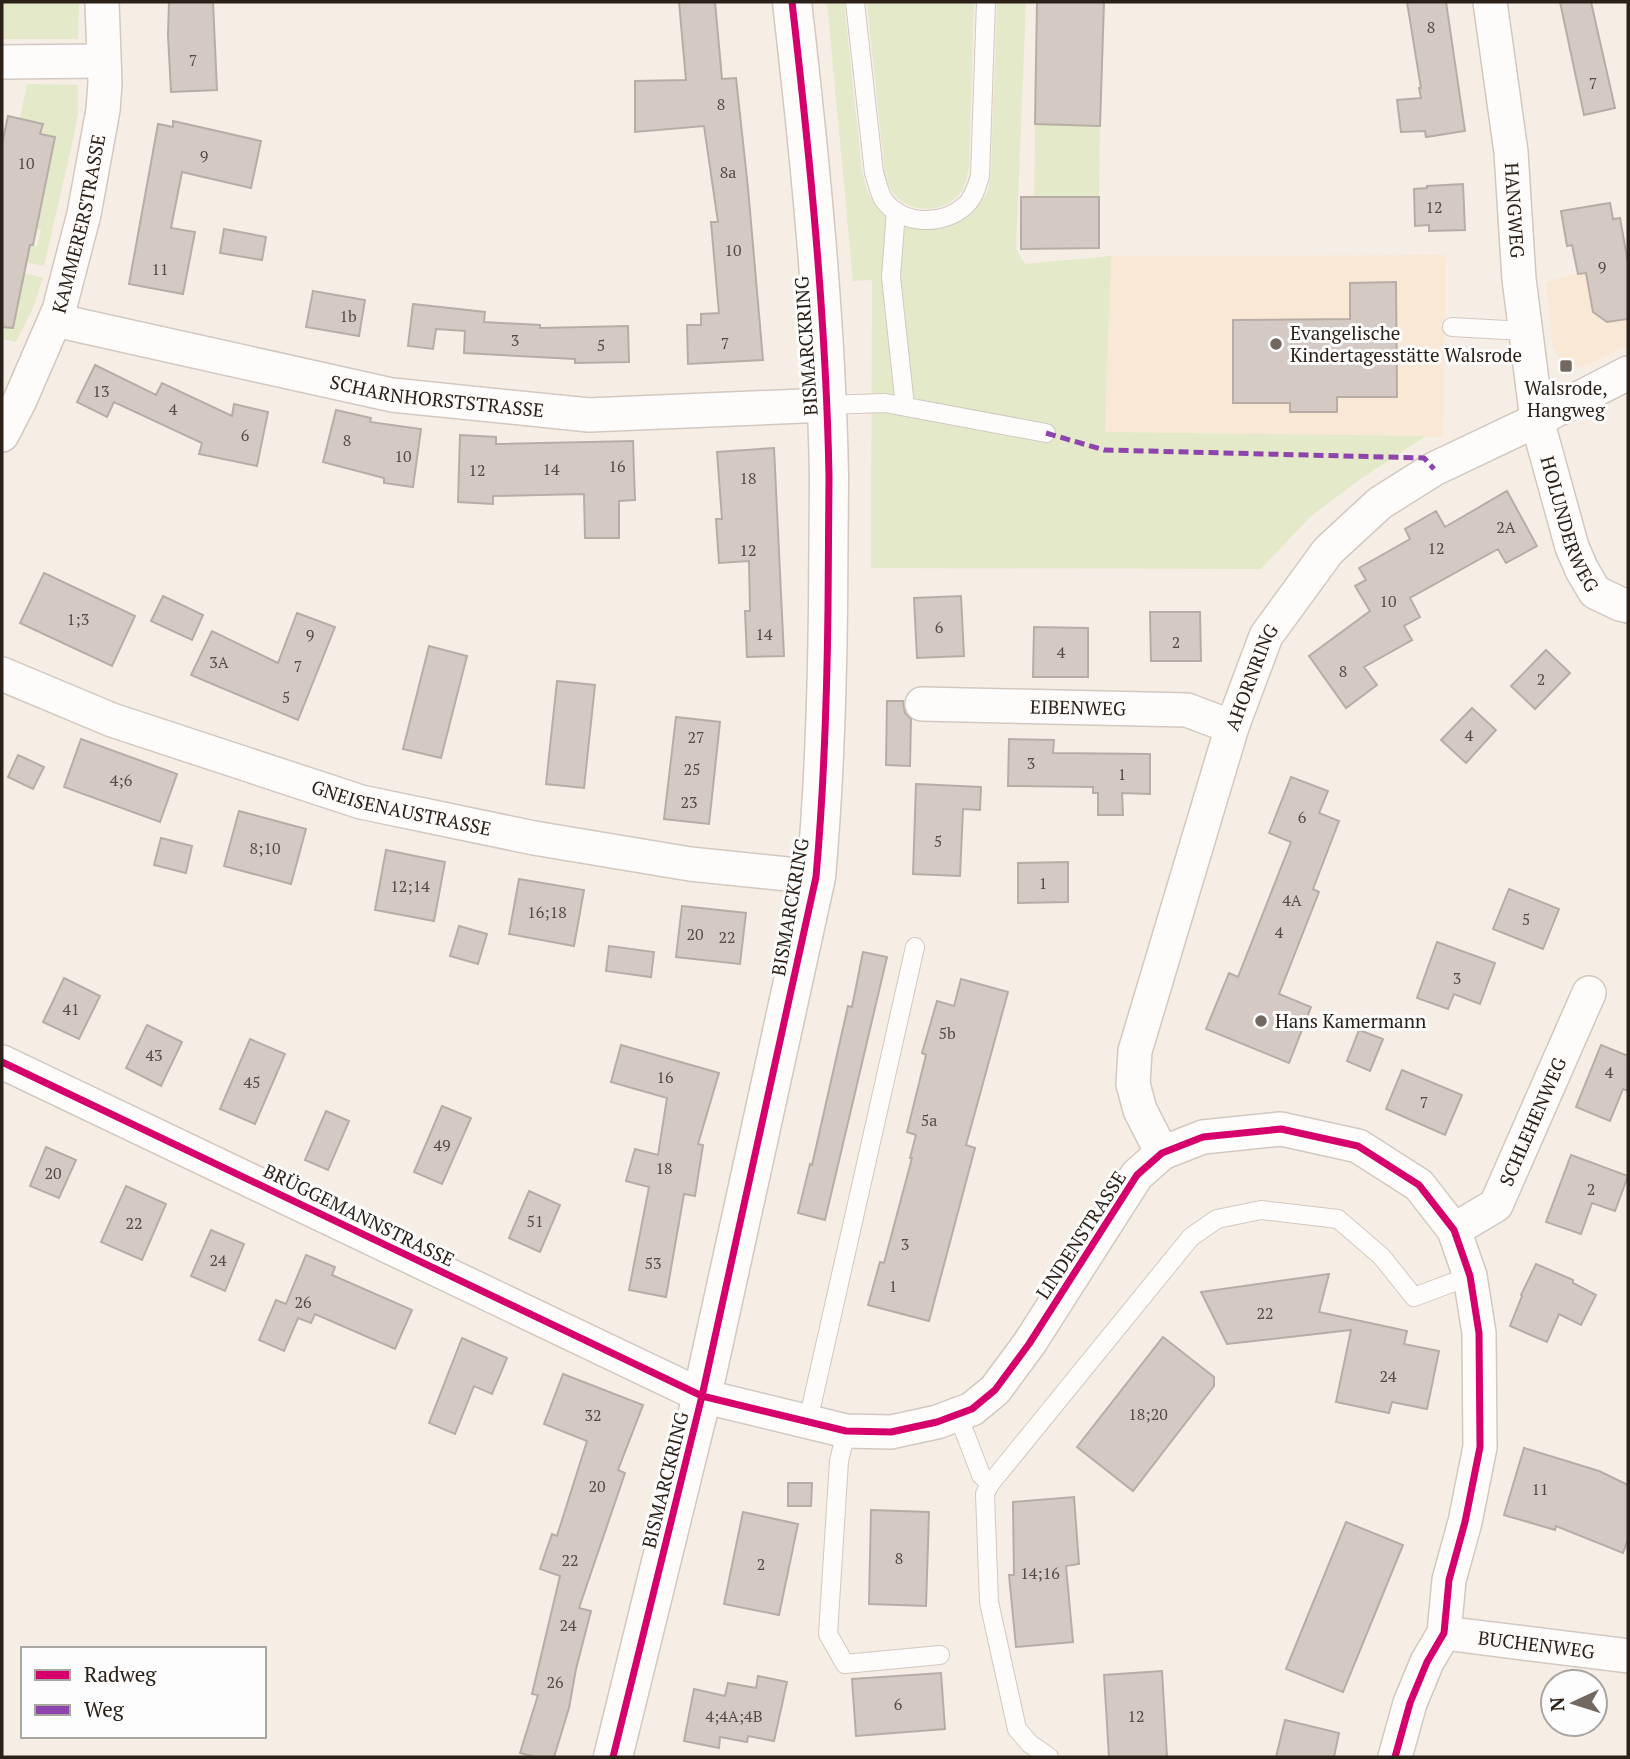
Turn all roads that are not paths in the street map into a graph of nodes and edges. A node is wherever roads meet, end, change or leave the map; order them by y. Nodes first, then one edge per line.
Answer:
1 (102, 2) edge
2 (792, 2) edge
3 (855, 2) edge
4 (986, 2) edge
5 (1490, 2) edge
6 (103, 61) junction
7 (2, 62) edge
8 (896, 211) junction
9 (55, 320) junction
10 (1452, 327) dead end
11 (1524, 331) junction
12 (1628, 373) edge
13 (826, 405) junction
14 (905, 406) junction
15 (1537, 420) junction
16 (1046, 433) dead end
17 (2, 435) edge
18 (1628, 606) edge
19 (2, 674) edge
20 (922, 704) dead end
21 (1232, 727) junction
22 (816, 877) junction
23 (915, 947) dead end
24 (1590, 993) dead end
25 (2, 1062) edge
26 (1162, 1153) junction
27 (1454, 1230) junction
28 (1470, 1276) junction
29 (702, 1396) junction
30 (958, 1415) junction
31 (808, 1420) junction
32 (846, 1431) junction
33 (990, 1484) junction
34 (1444, 1633) junction
35 (940, 1655) dead end
36 (1628, 1656) edge
37 (613, 1757) edge
38 (1049, 1757) edge
39 (1395, 1757) edge

1 - 6 street, KAMMERERSTRASSE
2 - 13 street, BISMARCKRING
3 - 8 lane
4 - 8 lane
5 - 11 street, HANGWEG
6 - 7 street
6 - 9 street, KAMMERERSTRASSE
8 - 14 lane
9 - 13 street, SCHARNHORSTSTRASSE
9 - 17 street, KAMMERERSTRASSE
10 - 11 lane
11 - 15 street, HANGWEG
12 - 15 street, AHORNRING
13 - 14 lane
13 - 22 street, BISMARCKRING
14 - 16 lane
15 - 18 street, HOLUNDERWEG
15 - 21 street, AHORNRING
19 - 22 street, GNEISENAUSTRASSE
20 - 21 street, EIBENWEG
21 - 26 street, AHORNRING
22 - 29 street, BISMARCKRING
23 - 31 lane
24 - 27 street, SCHLEHENWEG
25 - 29 street, BRÜGGEMANNSTRASSE
26 - 27 street, LINDENSTRASSE
26 - 30 street, LINDENSTRASSE
27 - 28 street, LINDENSTRASSE
28 - 33 lane
28 - 34 street, LINDENSTRASSE
29 - 31 street, LINDENSTRASSE
29 - 37 street, BISMARCKRING
30 - 32 street, LINDENSTRASSE
30 - 33 lane
31 - 32 street, LINDENSTRASSE
32 - 35 lane
33 - 38 lane
34 - 36 street, BUCHENWEG
34 - 39 street, LINDENSTRASSE

